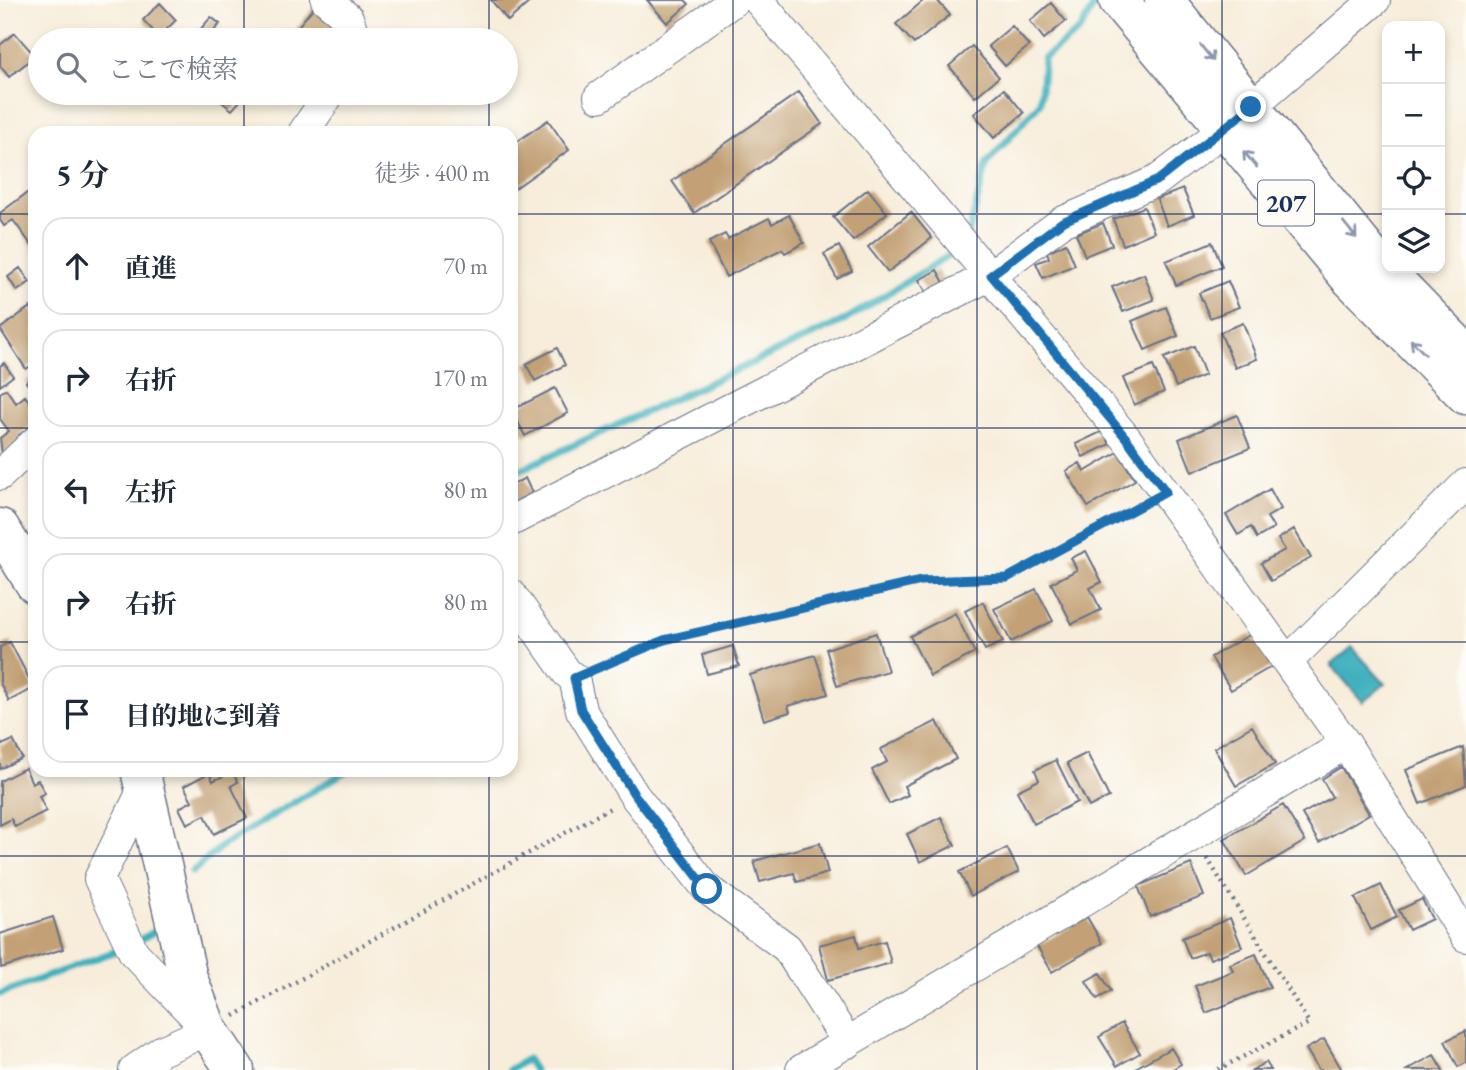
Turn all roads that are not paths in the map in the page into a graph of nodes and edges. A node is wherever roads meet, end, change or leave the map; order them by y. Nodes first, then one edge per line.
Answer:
1 (326, 0) edge
2 (735, 0) edge
3 (758, 0) edge
4 (1118, 0) edge
5 (1164, 0) edge
6 (1375, 0) edge
7 (352, 28) edge
8 (599, 97) dead end
9 (322, 105) edge
10 (1238, 118) junction
11 (308, 126) edge
12 (991, 275) junction
13 (1466, 354) edge
14 (1466, 395) edge
15 (28, 449) edge
16 (0, 475) edge
17 (1466, 484) edge
18 (518, 517) edge
19 (0, 528) edge
20 (28, 573) edge
21 (518, 604) edge
22 (1289, 660) junction
23 (1346, 744) junction
24 (143, 777) edge
25 (143, 777) edge
26 (1466, 937) edge
27 (208, 1030) junction
28 (848, 1043) junction
29 (134, 1070) edge
30 (235, 1070) edge
31 (801, 1070) edge

1 - 7 street
2 - 8 street
3 - 12 street
4 - 10 main road, 207
5 -> 10 main road, 207
6 - 10 street
9 - 11 street
10 - 12 street
10 -> 13 main road, 207
14 -> 10 main road, 207
12 - 18 street
12 - 22 street
15 - 16 street
17 - 22 street
19 - 20 main road
21 - 28 street
22 - 23 street
23 - 26 street
23 - 28 street
24 - 27 street
25 - 27 main road
27 - 29 street
27 - 30 main road
28 - 31 street

